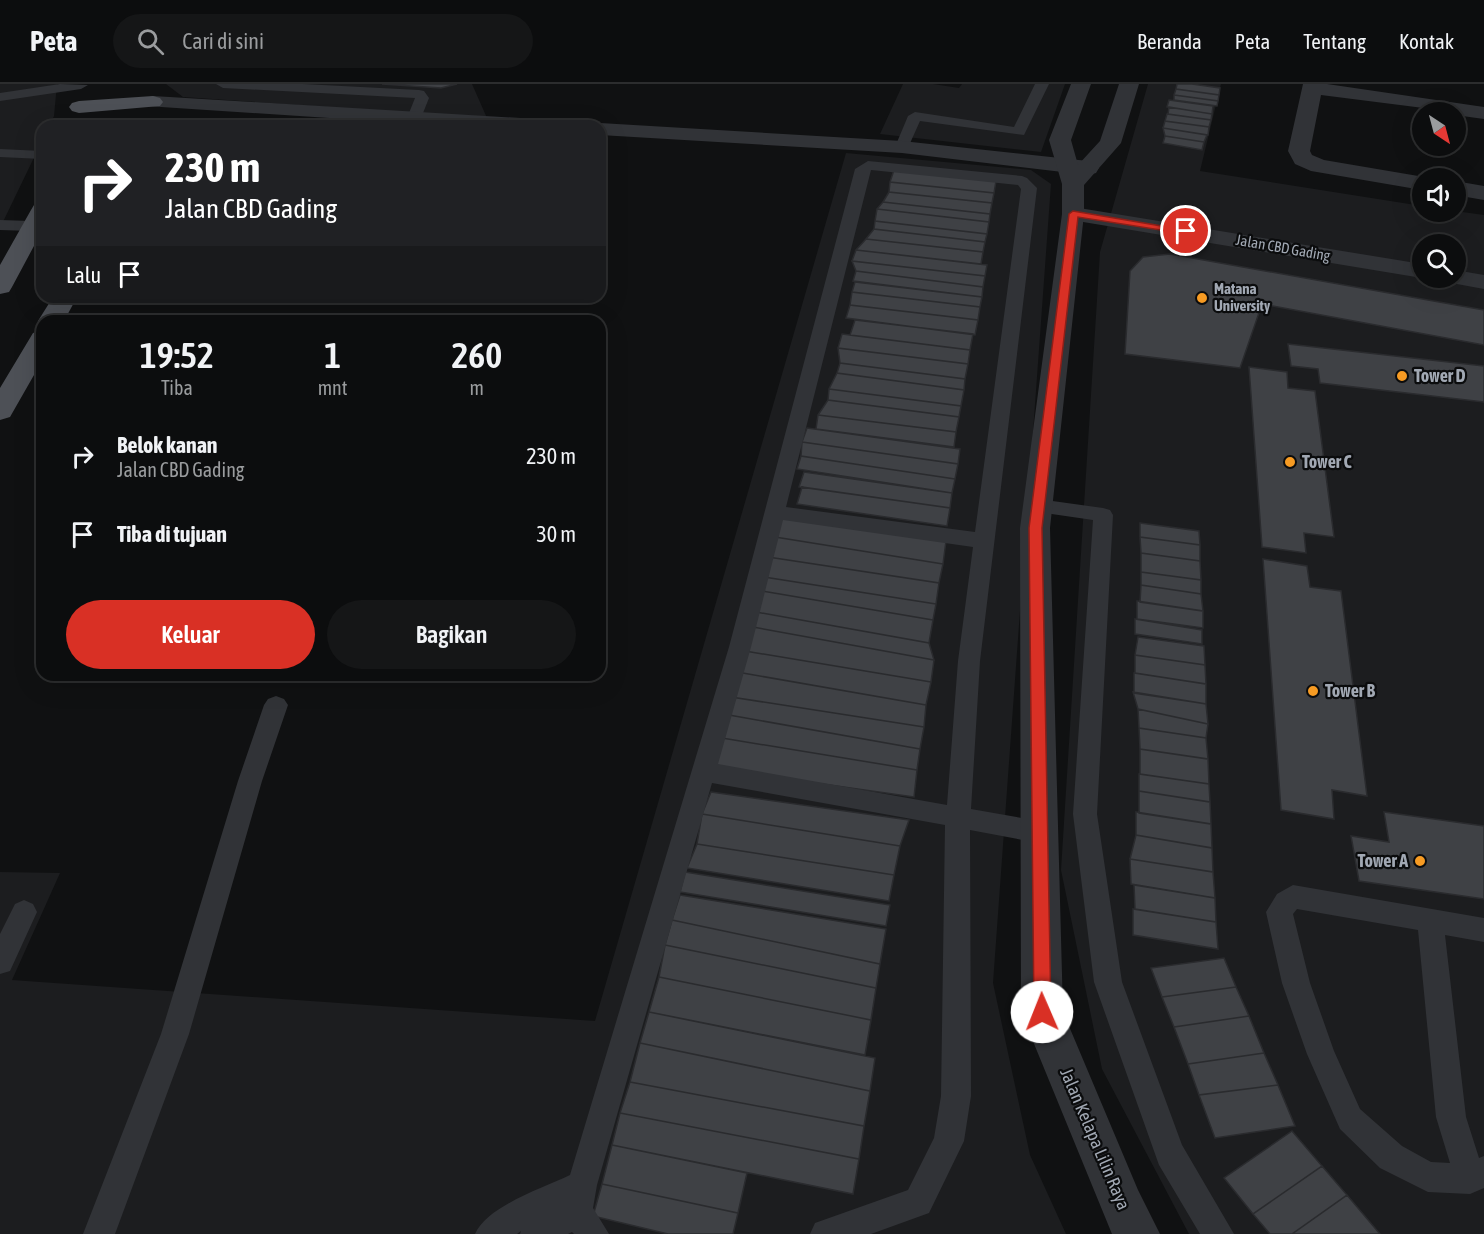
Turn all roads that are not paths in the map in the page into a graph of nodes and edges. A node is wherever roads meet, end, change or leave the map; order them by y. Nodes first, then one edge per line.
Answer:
1 (81, 84) edge
2 (223, 84) edge
3 (1042, 84) edge
4 (1081, 84) edge
5 (1129, 84) edge
6 (1313, 86) edge
7 (153, 93) edge
8 (0, 97) edge
9 (1484, 113) edge
10 (76, 116) edge
11 (414, 118) junction
12 (146, 120) edge
13 (449, 120) edge
14 (606, 129) edge
15 (902, 147) junction
16 (0, 153) edge
17 (36, 155) edge
18 (1412, 181) edge
19 (1075, 183) junction
20 (1466, 190) edge
21 (1484, 193) edge
22 (36, 218) edge
23 (36, 220) edge
24 (0, 225) edge
25 (1412, 268) edge
26 (1466, 279) edge
27 (1484, 282) edge
28 (0, 286) edge
29 (36, 348) edge
30 (0, 411) edge
31 (1038, 506) junction
32 (774, 512) junction
33 (985, 541) junction
34 (276, 705) dead end
35 (703, 771) junction
36 (958, 818) junction
37 (1039, 832) junction
38 (24, 912) dead end
39 (1430, 920) junction
40 (1484, 930) edge
41 (0, 962) edge
42 (1477, 1175) edge
43 (584, 1210) edge
44 (99, 1234) edge
45 (491, 1234) edge
46 (536, 1234) edge
47 (826, 1234) edge
48 (1137, 1234) edge
49 (1218, 1234) edge

1 - 8 lane
1 - 10 main road
2 - 11 lane
3 - 15 lane
4 - 19 street, Jalan Kelapa Lilin Raya
5 - 19 street
6 - 9 street
6 - 18 street
7 - 10 main road
7 - 11 street
7 - 12 main road
11 - 13 street
14 - 15 street, Jalan CBD Gading
15 - 19 street, Jalan CBD Gading
16 - 17 lane
19 - 25 street, Jalan CBD Gading
19 - 31 street, Jalan Kelapa Lilin Raya
20 - 21 street
22 - 24 lane
23 - 28 main road
26 - 27 street
29 - 30 main road
31 - 37 street, Jalan Kelapa Lilin Raya
31 - 49 lane
32 - 33 lane
32 - 33 lane
32 - 35 lane
33 - 36 lane
34 - 44 lane
35 - 36 lane
35 - 43 lane
36 - 37 lane
36 - 47 lane
37 - 48 street, Jalan Kelapa Lilin Raya
38 - 41 lane
39 - 40 lane
39 - 42 lane
39 - 42 lane
43 - 45 lane
43 - 46 lane

